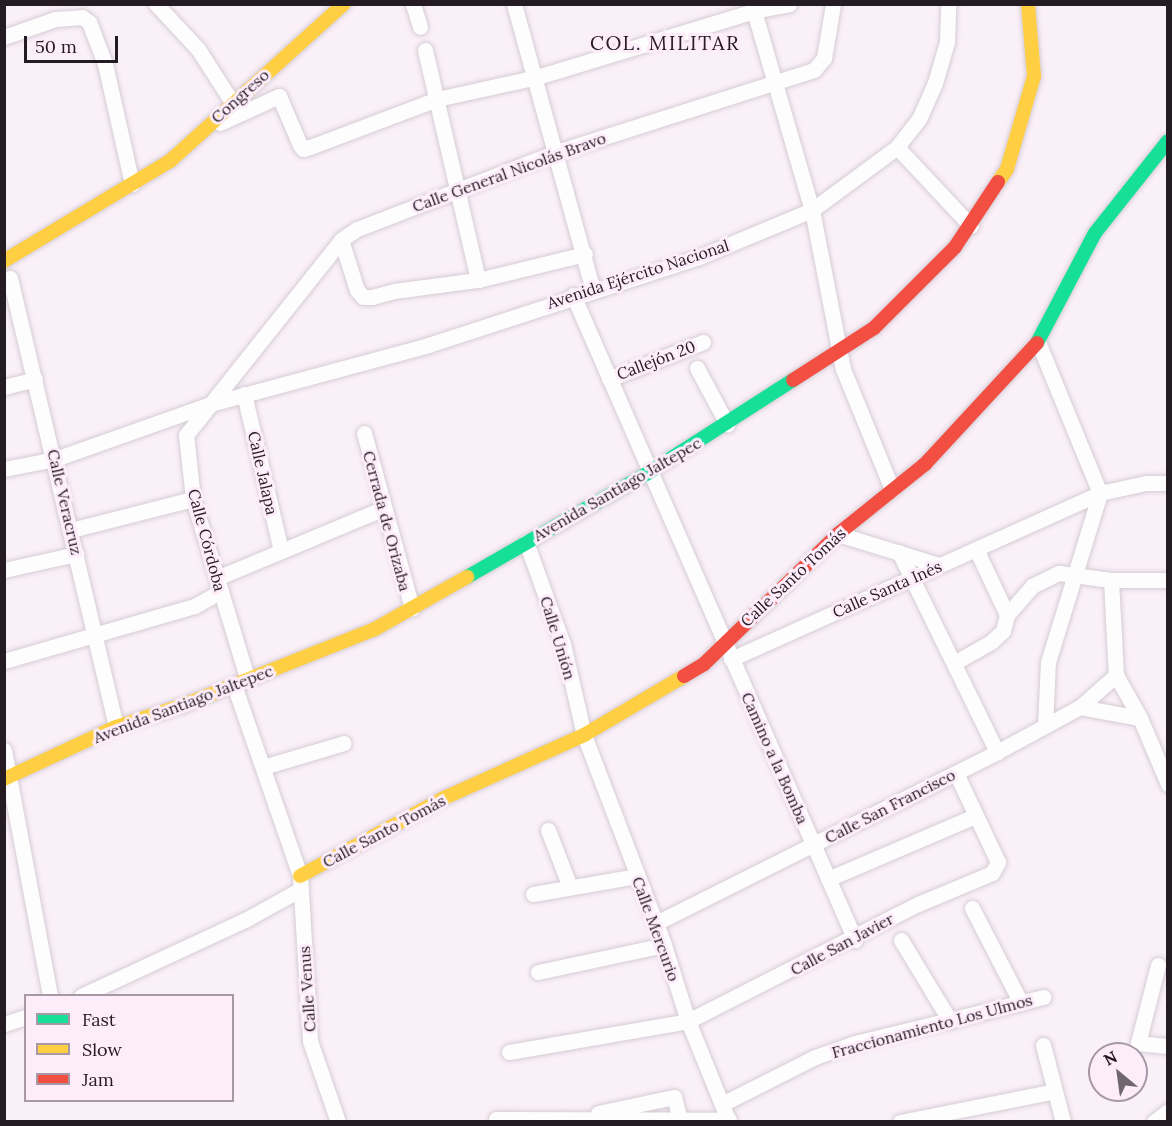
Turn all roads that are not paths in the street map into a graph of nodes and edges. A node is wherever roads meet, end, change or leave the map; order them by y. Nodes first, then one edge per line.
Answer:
1 (48, 4) edge
2 (344, 4) edge
3 (413, 4) edge
4 (514, 4) edge
5 (789, 4) edge
6 (833, 4) edge
7 (948, 4) edge
8 (1028, 4) edge
9 (162, 7) edge
10 (753, 8) edge
11 (55, 19) junction
12 (420, 27) dead end
13 (4, 37) edge
14 (425, 50) dead end
15 (537, 77) junction
16 (774, 82) junction
17 (437, 99) junction
18 (232, 102) junction
19 (201, 132) junction
20 (1167, 141) edge
21 (897, 147) junction
22 (557, 152) junction
23 (132, 184) junction
24 (459, 188) junction
25 (812, 210) junction
26 (971, 226) junction
27 (341, 240) junction
28 (585, 254) junction
29 (4, 261) edge
30 (10, 278) dead end
31 (478, 280) junction
32 (593, 290) junction
33 (573, 295) junction
34 (703, 342) dead end
35 (1038, 342) junction
36 (839, 354) junction
37 (697, 368) dead end
38 (35, 379) junction
39 (609, 379) junction
40 (4, 387) edge
41 (244, 394) junction
42 (210, 404) junction
43 (727, 424) junction
44 (364, 433) dead end
45 (55, 459) junction
46 (4, 470) edge
47 (648, 473) junction
48 (1167, 483) edge
49 (892, 489) junction
50 (1100, 493) junction
51 (194, 499) junction
52 (382, 509) junction
53 (71, 530) junction
54 (838, 534) junction
55 (526, 542) junction
56 (976, 549) junction
57 (281, 551) junction
58 (899, 552) junction
59 (76, 554) junction
60 (939, 565) junction
61 (4, 570) edge
62 (1077, 577) junction
63 (911, 578) junction
64 (1110, 580) junction
65 (1167, 580) edge
66 (219, 585) junction
67 (412, 609) junction
68 (1007, 615) junction
69 (94, 638) junction
70 (724, 642) junction
71 (731, 658) junction
72 (4, 661) edge
73 (954, 663) junction
74 (1116, 675) junction
75 (241, 683) junction
76 (1080, 707) junction
77 (1140, 718) junction
78 (1045, 725) junction
79 (116, 727) junction
80 (584, 735) junction
81 (344, 743) dead end
82 (4, 750) edge
83 (997, 752) junction
84 (263, 767) junction
85 (956, 773) junction
86 (8, 778) edge
87 (1167, 784) edge
88 (975, 816) junction
89 (548, 830) dead end
90 (814, 844) junction
91 (637, 876) junction
92 (828, 879) junction
93 (301, 883) junction
94 (570, 887) junction
95 (533, 894) dead end
96 (972, 908) dead end
97 (656, 923) junction
98 (855, 940) junction
99 (902, 940) dead end
100 (664, 945) junction
101 (1158, 965) dead end
102 (538, 972) dead end
103 (50, 994) edge
104 (85, 994) edge
105 (1043, 996) dead end
106 (1021, 1003) junction
107 (24, 1018) edge
108 (950, 1021) junction
109 (688, 1022) junction
110 (4, 1024) edge
111 (1042, 1045) dead end
112 (1167, 1046) edge
113 (509, 1052) dead end
114 (1055, 1091) junction
115 (724, 1103) junction
116 (1167, 1111) edge
117 (496, 1119) dead end
118 (567, 1119) junction
119 (680, 1120) edge
120 (729, 1121) edge
121 (338, 1122) edge
122 (900, 1122) edge
123 (1063, 1122) edge
124 (1154, 1122) edge

1 - 11 street
2 - 18 street, Congreso
3 - 12 street
4 - 15 street
5 - 10 street
6 - 16 street, Calle General Nicolás Bravo
7 - 21 street, Avenida Ejército Nacional
8 - 26 street, Avenida Santiago Jaltepec
9 - 18 street
10 - 15 street
10 - 16 street
11 - 13 street
11 - 23 street
14 - 17 street
15 - 17 street
15 - 22 street
16 - 22 street, Calle General Nicolás Bravo
16 - 25 street
17 - 19 street
17 - 24 street
18 - 19 street, Congreso
19 - 23 street, Congreso
20 - 35 street, Calle Santo Tomás
21 - 25 street, Avenida Ejército Nacional
21 - 26 street
22 - 24 street, Calle General Nicolás Bravo
22 - 28 street
23 - 29 street, Congreso
24 - 27 street, Calle General Nicolás Bravo
24 - 31 street
25 - 32 street, Avenida Ejército Nacional
25 - 36 street
26 - 36 street, Avenida Santiago Jaltepec
27 - 31 street
27 - 42 street, Calle General Nicolás Bravo
28 - 31 street
28 - 32 street
30 - 38 street, Calle Veracruz
32 - 33 street, Avenida Ejército Nacional
33 - 39 street, Camino a la Bomba
33 - 41 street, Avenida Ejército Nacional
34 - 39 street, Callejón 20
35 - 49 street, Calle Santo Tomás
35 - 50 street
36 - 43 street, Avenida Santiago Jaltepec
36 - 49 street
37 - 43 street
38 - 40 street
38 - 45 street, Calle Veracruz
39 - 47 street, Camino a la Bomba
41 - 42 street, Avenida Ejército Nacional
41 - 57 street, Calle Jalapa
42 - 45 street, Avenida Ejército Nacional
42 - 51 street, Calle Córdoba
43 - 47 street, Avenida Santiago Jaltepec
44 - 52 street, Cerrada de Orizaba
45 - 46 street, Avenida Ejército Nacional
45 - 53 street, Calle Veracruz
47 - 55 street, Avenida Santiago Jaltepec
47 - 70 street, Camino a la Bomba
48 - 50 street, Calle Santa Inés
49 - 54 street, Calle Santo Tomás
50 - 56 street, Calle Santa Inés
50 - 62 street
51 - 53 street
51 - 66 street, Calle Córdoba
52 - 57 street
52 - 67 street, Cerrada de Orizaba
53 - 59 street, Calle Veracruz
54 - 58 street
54 - 70 street, Calle Santo Tomás
55 - 67 street, Avenida Santiago Jaltepec
55 - 80 street, Calle Unión
56 - 60 street, Calle Santa Inés
56 - 68 street
57 - 66 street
58 - 60 street
58 - 63 street
59 - 61 street
59 - 69 street, Calle Veracruz
60 - 63 street, Calle Santa Inés
62 - 64 street
62 - 68 street
62 - 78 street
63 - 71 street, Calle Santa Inés
63 - 73 street
64 - 65 street
64 - 74 street
66 - 69 street
66 - 75 street, Calle Córdoba
67 - 75 street, Avenida Santiago Jaltepec
68 - 73 street
69 - 72 street
69 - 79 street, Calle Veracruz
70 - 71 street, Camino a la Bomba
70 - 80 street, Calle Santo Tomás
71 - 90 street, Camino a la Bomba
73 - 83 street
74 - 76 street, Calle San Francisco
74 - 77 street
75 - 79 street, Avenida Santiago Jaltepec
75 - 84 street, Calle Córdoba
76 - 77 street
76 - 78 street, Calle San Francisco
77 - 87 street
78 - 83 street, Calle San Francisco
79 - 86 street, Avenida Santiago Jaltepec
80 - 91 street, Calle Mercurio
80 - 93 street, Calle Santo Tomás
81 - 84 street
82 - 86 street
83 - 85 street, Calle San Francisco
84 - 93 street, Calle Córdoba
85 - 88 street
85 - 90 street, Calle San Francisco
86 - 103 street
88 - 92 street
88 - 98 street, Calle San Javier
89 - 94 street
90 - 92 street, Camino a la Bomba
90 - 97 street, Calle San Francisco
91 - 94 street
91 - 97 street, Calle Mercurio
92 - 98 street, Camino a la Bomba
93 - 104 street, Calle Santo Tomás
93 - 121 street, Calle Venus
94 - 95 street
96 - 106 street
97 - 100 street, Calle Mercurio
98 - 109 street, Calle San Javier
99 - 108 street
100 - 102 street
100 - 109 street, Calle Mercurio
101 - 112 street
105 - 106 street, Fraccionamiento Los Ulmos
106 - 108 street, Fraccionamiento Los Ulmos
107 - 110 street
108 - 115 street, Fraccionamiento Los Ulmos
109 - 113 street, Calle San Javier
109 - 115 street, Calle Mercurio
111 - 114 street
114 - 122 street
114 - 123 street
115 - 120 street, Calle Mercurio
116 - 124 street
117 - 118 street
118 - 119 street
118 - 119 street
119 - 120 street

